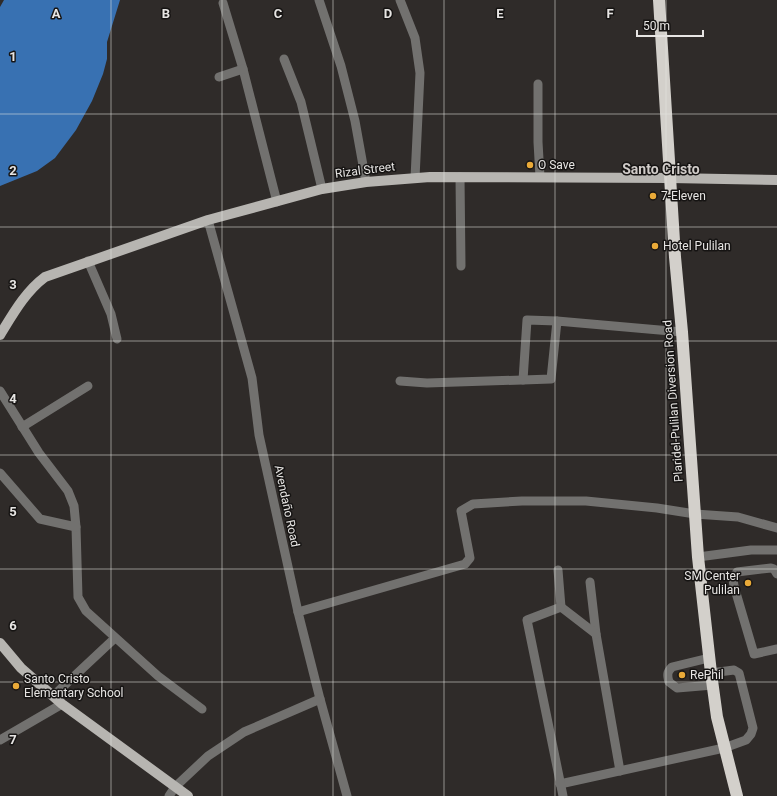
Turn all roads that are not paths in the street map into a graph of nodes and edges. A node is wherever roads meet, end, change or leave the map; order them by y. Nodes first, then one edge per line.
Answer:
1 (319, 0) edge
2 (400, 0) edge
3 (659, 0) edge
4 (223, 3) dead end
5 (284, 59) dead end
6 (243, 69) junction
7 (220, 77) dead end
8 (538, 84) dead end
9 (460, 177) junction
10 (540, 177) junction
11 (415, 178) junction
12 (670, 178) junction
13 (777, 180) edge
14 (366, 182) junction
15 (322, 190) junction
16 (277, 202) junction
17 (208, 220) junction
18 (88, 261) junction
19 (462, 266) dead end
20 (557, 321) junction
21 (682, 332) junction
22 (0, 335) edge
23 (117, 339) dead end
24 (523, 380) junction
25 (400, 381) dead end
26 (88, 386) dead end
27 (0, 391) edge
28 (22, 427) junction
29 (0, 473) edge
30 (696, 514) junction
31 (76, 527) junction
32 (777, 528) edge
33 (777, 550) edge
34 (698, 557) junction
35 (558, 570) dead end
36 (777, 574) edge
37 (590, 582) dead end
38 (561, 607) junction
39 (298, 612) junction
40 (596, 634) junction
41 (115, 638) junction
42 (0, 643) edge
43 (777, 649) edge
44 (709, 658) junction
45 (712, 679) junction
46 (53, 696) junction
47 (320, 699) junction
48 (62, 704) junction
49 (202, 709) dead end
50 (0, 740) edge
51 (724, 748) junction
52 (620, 771) junction
53 (560, 784) junction
54 (175, 787) junction
55 (169, 796) edge
56 (188, 796) edge
57 (347, 796) edge
58 (563, 796) edge
59 (737, 796) edge

1 - 14 street
2 - 11 street
3 - 12 highway, Plaridel-Pulilan Diversion Road
4 - 6 street
5 - 15 street
6 - 7 street
6 - 16 street
8 - 10 street
9 - 10 main road, Rizal Street
9 - 11 main road, Rizal Street
9 - 19 street
10 - 12 main road, Rizal Street
11 - 14 main road, Rizal Street
12 - 13 main road, Rizal Street
12 - 21 highway, Plaridel-Pulilan Diversion Road
14 - 15 main road, Rizal Street
15 - 16 main road, Rizal Street
16 - 17 main road, Rizal Street
17 - 18 main road, Rizal Street
17 - 39 street, Avendaño Road
18 - 22 main road, Rizal Street
18 - 23 street
20 - 21 street
20 - 24 street
20 - 24 street
21 - 30 highway, Plaridel-Pulilan Diversion Road
24 - 25 street
26 - 28 street
27 - 28 street
28 - 31 street
29 - 31 street
30 - 32 street
30 - 34 highway, Plaridel-Pulilan Diversion Road
30 - 39 street
31 - 41 street
33 - 34 street
34 - 44 highway, Plaridel-Pulilan Diversion Road
35 - 38 street
36 - 43 street
37 - 40 street
38 - 40 street
38 - 53 street
39 - 47 street, Avendaño Road
40 - 52 street
41 - 46 street
41 - 49 street
42 - 46 main road
44 - 45 highway, Plaridel-Pulilan Diversion Road
44 - 45 street
45 - 51 highway, Plaridel-Pulilan Diversion Road
45 - 51 street
46 - 48 main road
47 - 54 street
47 - 57 street, Avendaño Road
48 - 50 street
48 - 54 main road
51 - 52 street
51 - 59 highway, Plaridel-Pulilan Diversion Road
52 - 53 street
53 - 58 street
54 - 55 street
54 - 56 main road

